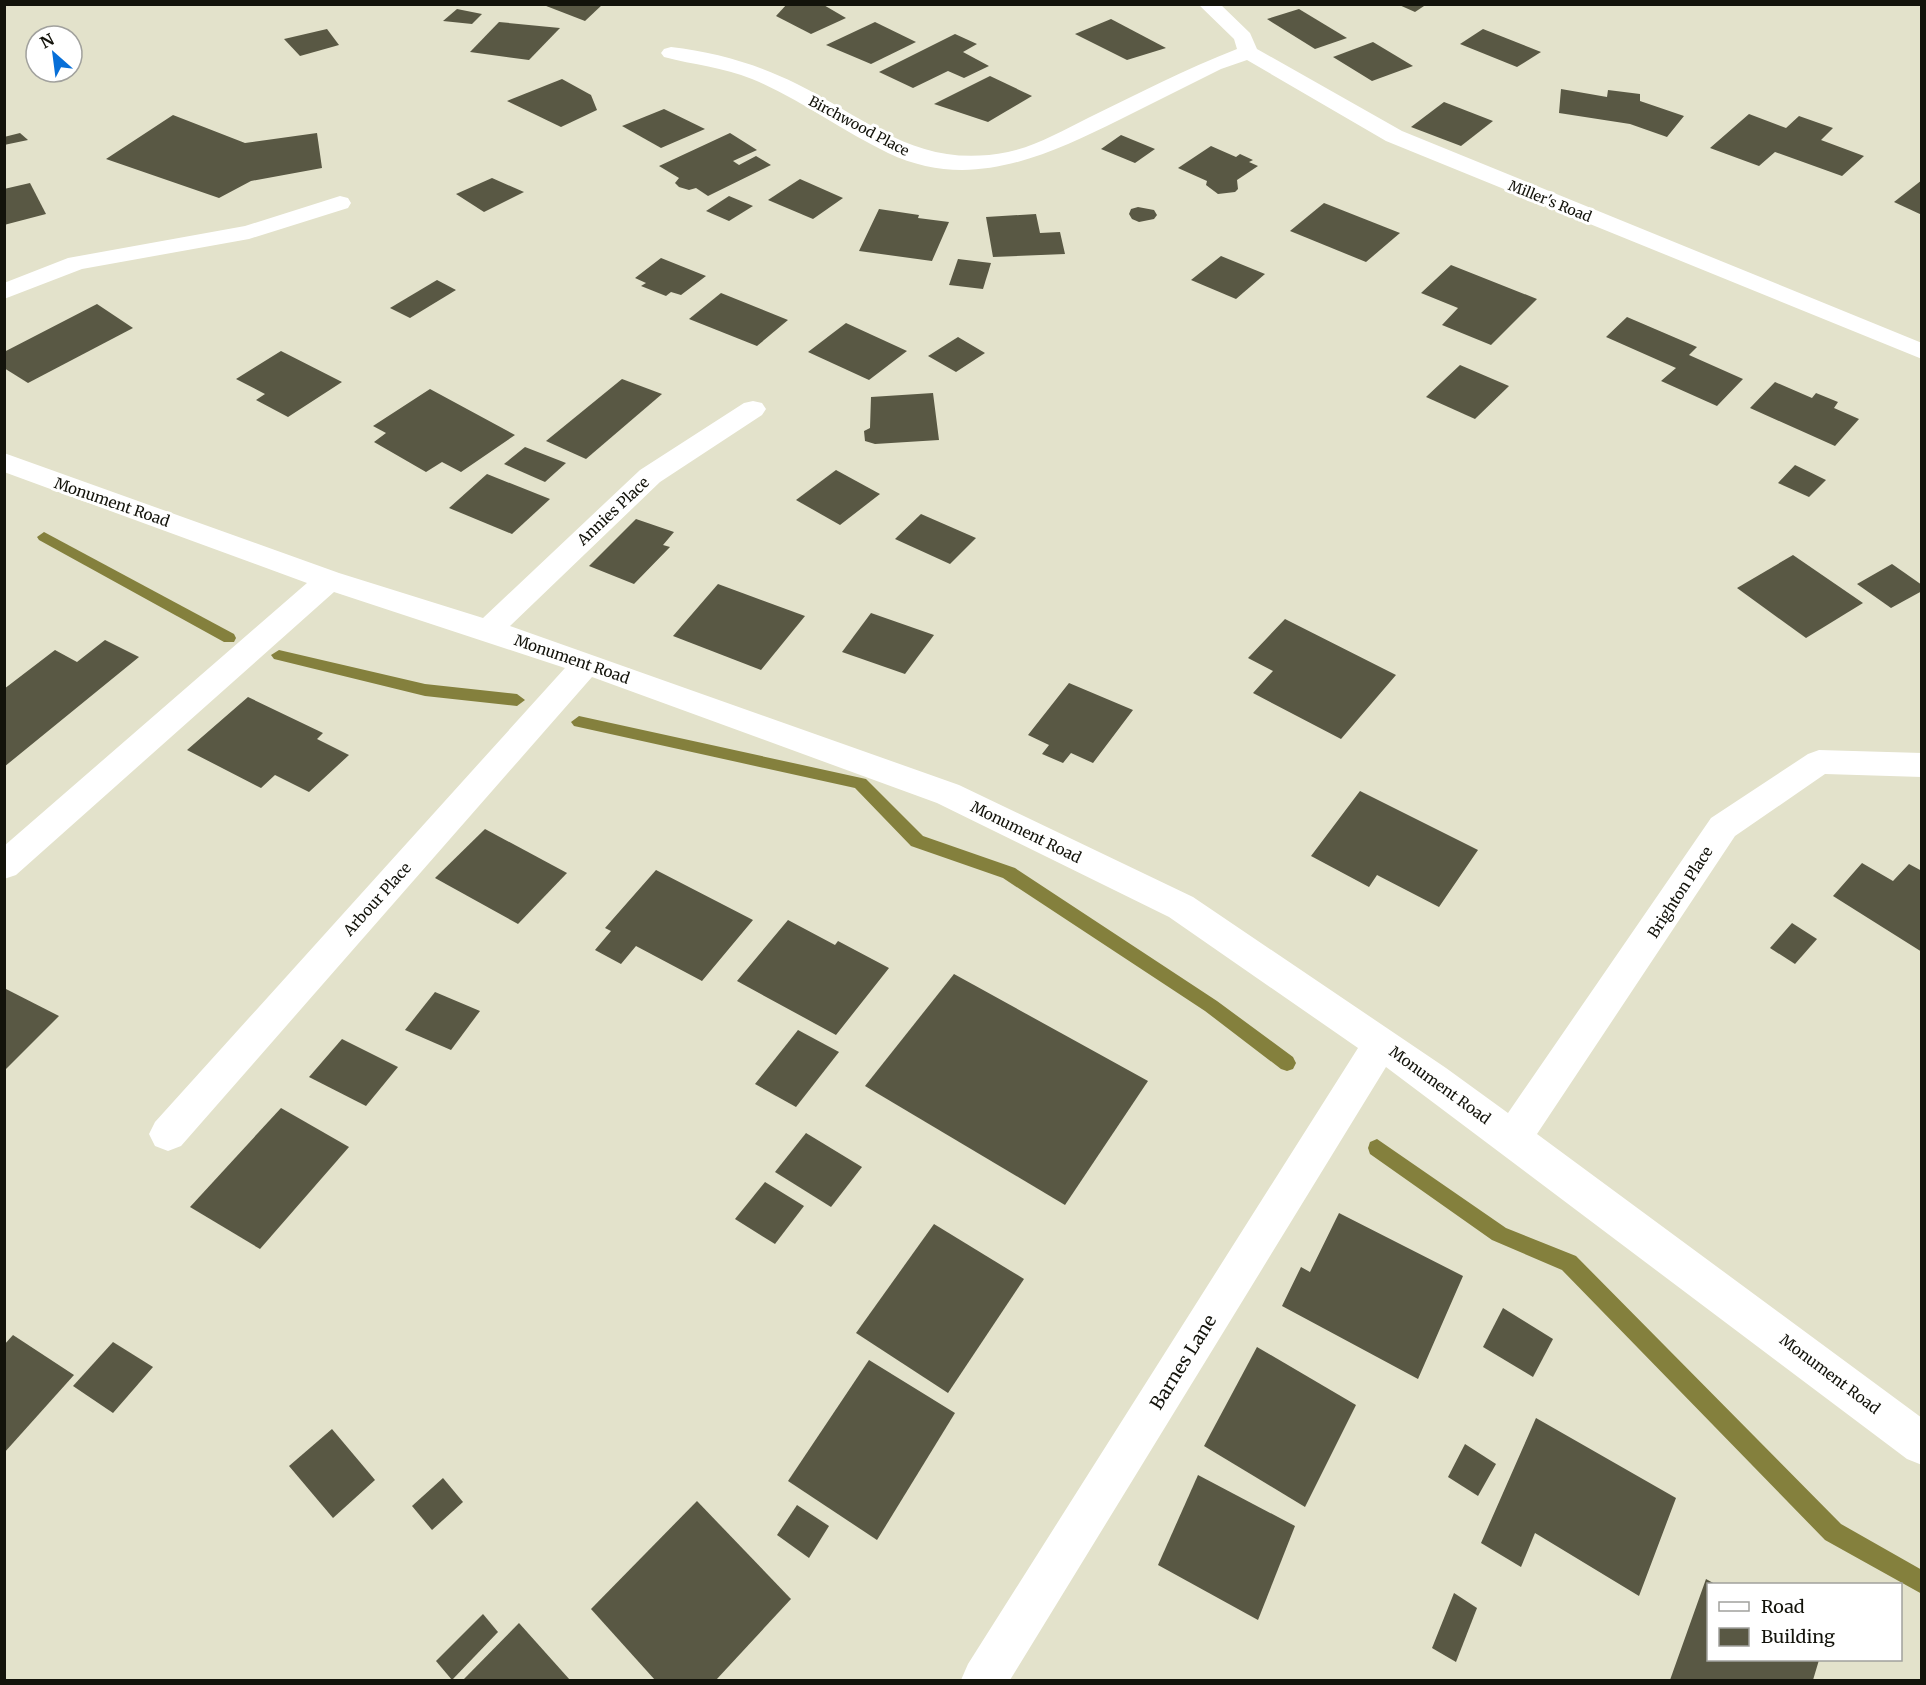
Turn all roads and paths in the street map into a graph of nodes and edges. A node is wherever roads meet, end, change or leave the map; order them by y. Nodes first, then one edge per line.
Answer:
1 (1216, 6) edge
2 (1248, 52) junction
3 (671, 53) dead end
4 (340, 203) dead end
5 (4, 292) edge
6 (1922, 352) edge
7 (753, 409) dead end
8 (4, 462) edge
9 (329, 580) junction
10 (488, 630) junction
11 (586, 664) junction
12 (1922, 765) edge
13 (4, 866) edge
14 (1381, 1043) junction
15 (168, 1134) dead end
16 (1513, 1138) junction
17 (1922, 1444) edge
18 (984, 1680) edge

1 - 2 street, Miller's Road
2 - 3 street, Birchwood Place
2 - 6 street, Miller's Road
4 - 5 street
7 - 10 street, Annies Place
8 - 9 street, Monument Road
9 - 10 street, Monument Road
9 - 13 street
10 - 11 street, Monument Road
11 - 14 street, Monument Road
11 - 15 street, Arbour Place
12 - 16 street, Brighton Place
14 - 16 street, Monument Road
14 - 18 street, Barnes Lane
16 - 17 street, Monument Road

